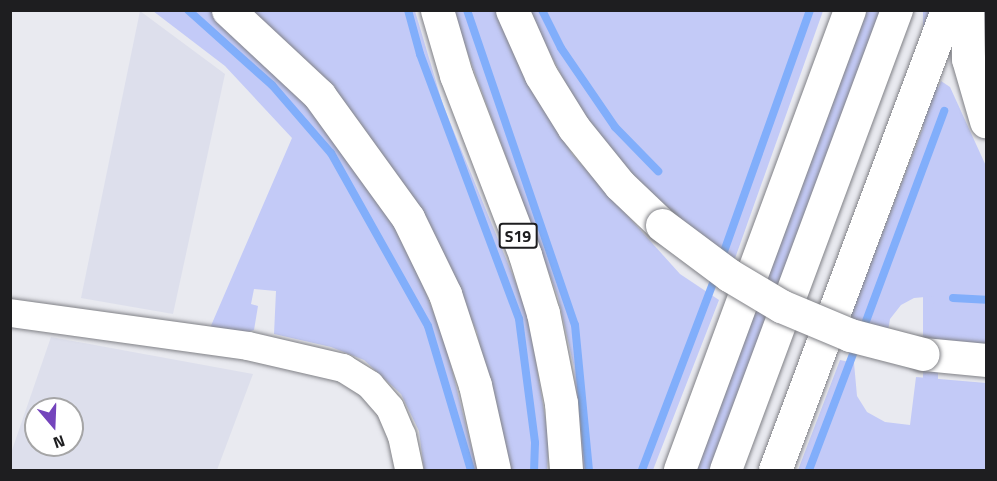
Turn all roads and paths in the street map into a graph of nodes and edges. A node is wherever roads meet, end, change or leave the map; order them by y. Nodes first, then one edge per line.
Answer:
1 (228, 10) edge
2 (437, 10) edge
3 (512, 10) edge
4 (850, 10) edge
5 (897, 10) edge
6 (947, 10) edge
7 (967, 10) edge
8 (987, 121) edge
9 (10, 313) edge
10 (987, 360) edge
11 (409, 471) edge
12 (494, 471) edge
13 (566, 471) edge
14 (680, 471) edge
15 (726, 471) edge
16 (775, 471) edge

1 - 12 highway
2 - 13 highway, S19
3 - 10 highway, bridge
4 - 14 main road
5 - 15 main road
6 - 16 highway
7 - 8 highway
9 - 11 street

